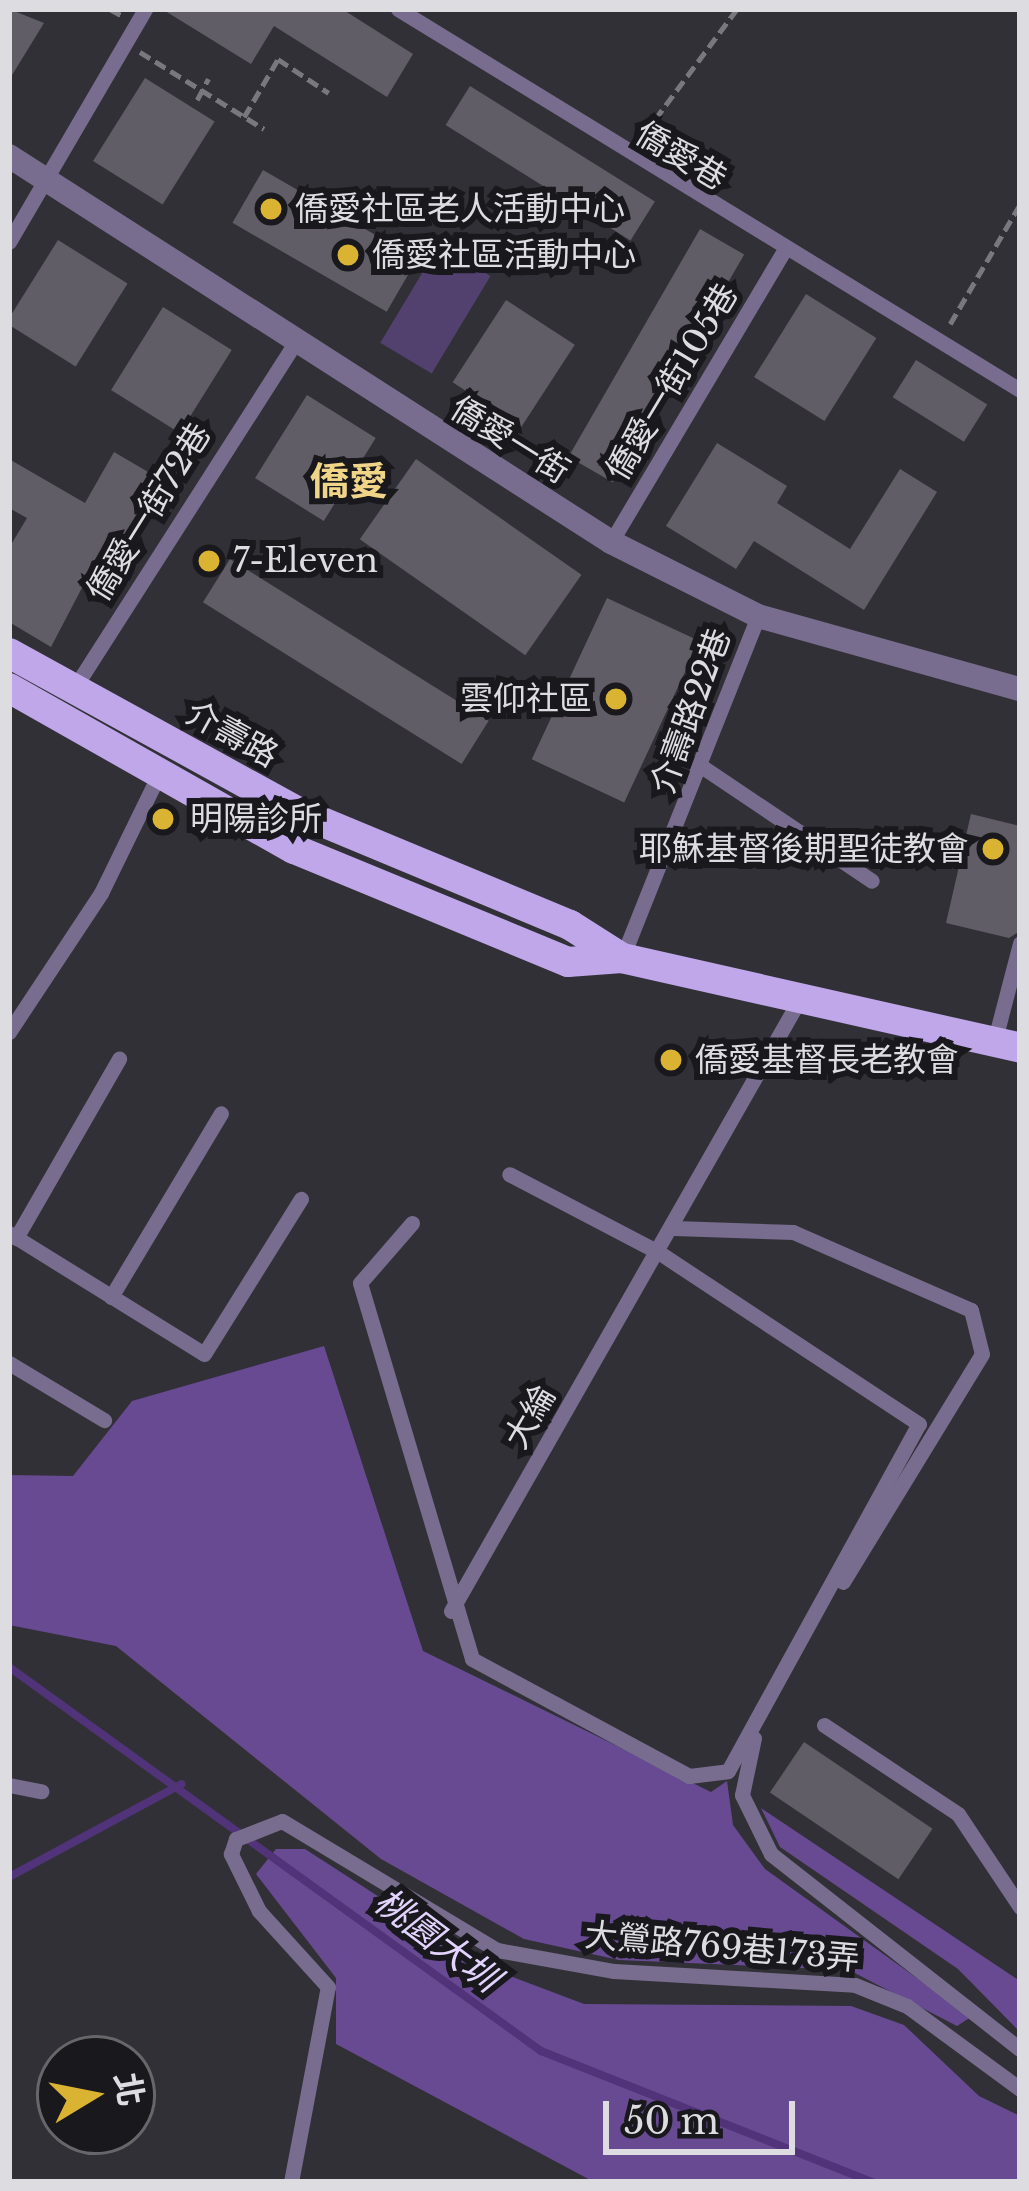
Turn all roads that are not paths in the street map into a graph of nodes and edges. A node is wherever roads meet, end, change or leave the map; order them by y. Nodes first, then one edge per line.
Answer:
1 (145, 9) edge
2 (398, 9) edge
3 (9, 156) edge
4 (46, 178) junction
5 (9, 242) edge
6 (783, 252) junction
7 (294, 344) junction
8 (1020, 390) edge
9 (611, 542) junction
10 (758, 616) junction
11 (9, 652) edge
12 (9, 688) edge
13 (74, 688) junction
14 (1020, 689) edge
15 (57, 715) junction
16 (704, 768) junction
17 (160, 772) junction
18 (872, 881) dead end
19 (1020, 943) edge
20 (622, 958) junction
21 (797, 1004) junction
22 (9, 1032) edge
23 (1007, 1046) edge
24 (119, 1059) dead end
25 (220, 1112) dead end
26 (509, 1174) dead end
27 (301, 1198) dead end
28 (412, 1223) dead end
29 (674, 1228) junction
30 (12, 1236) edge
31 (660, 1253) junction
32 (111, 1297) junction
33 (9, 1363) edge
34 (104, 1420) dead end
35 (451, 1611) junction
36 (824, 1725) dead end
37 (9, 1785) edge
38 (41, 1791) dead end
39 (1020, 1907) edge
40 (1020, 2049) edge
41 (1020, 2089) edge
42 (291, 2182) edge

1 - 4 lane
2 - 6 lane, 僑愛巷
3 - 4 street, 僑愛一街
4 - 5 lane
4 - 7 street, 僑愛一街
6 - 8 lane, 僑愛巷
6 - 9 lane, 僑愛一街105巷
7 - 9 street, 僑愛一街
7 - 13 lane, 僑愛一街72巷
9 - 10 street, 僑愛一街
10 - 14 street, 僑愛一街
10 - 16 lane, 介壽路22巷
11 - 13 main road, 介壽路
12 - 15 main road, 介壽路
13 - 15 lane, 僑愛一街72巷
13 - 20 main road, 介壽路
15 - 17 main road, 介壽路
16 - 18 lane
16 - 20 lane, 介壽路22巷
17 - 20 main road, 介壽路
17 - 22 lane
19 - 23 lane
20 - 21 main road, 介壽路
21 - 23 main road, 介壽路
21 - 29 lane, 大綸
24 - 30 lane
25 - 32 lane
26 - 31 lane
27 - 32 lane
28 - 35 lane
29 - 31 lane, 大綸
29 - 40 lane, 大鶯路769巷173弄
30 - 32 lane
31 - 35 lane, 大綸
31 - 35 lane
33 - 34 lane
36 - 39 lane
37 - 38 lane
41 - 42 lane, 大鶯路769巷173弄

